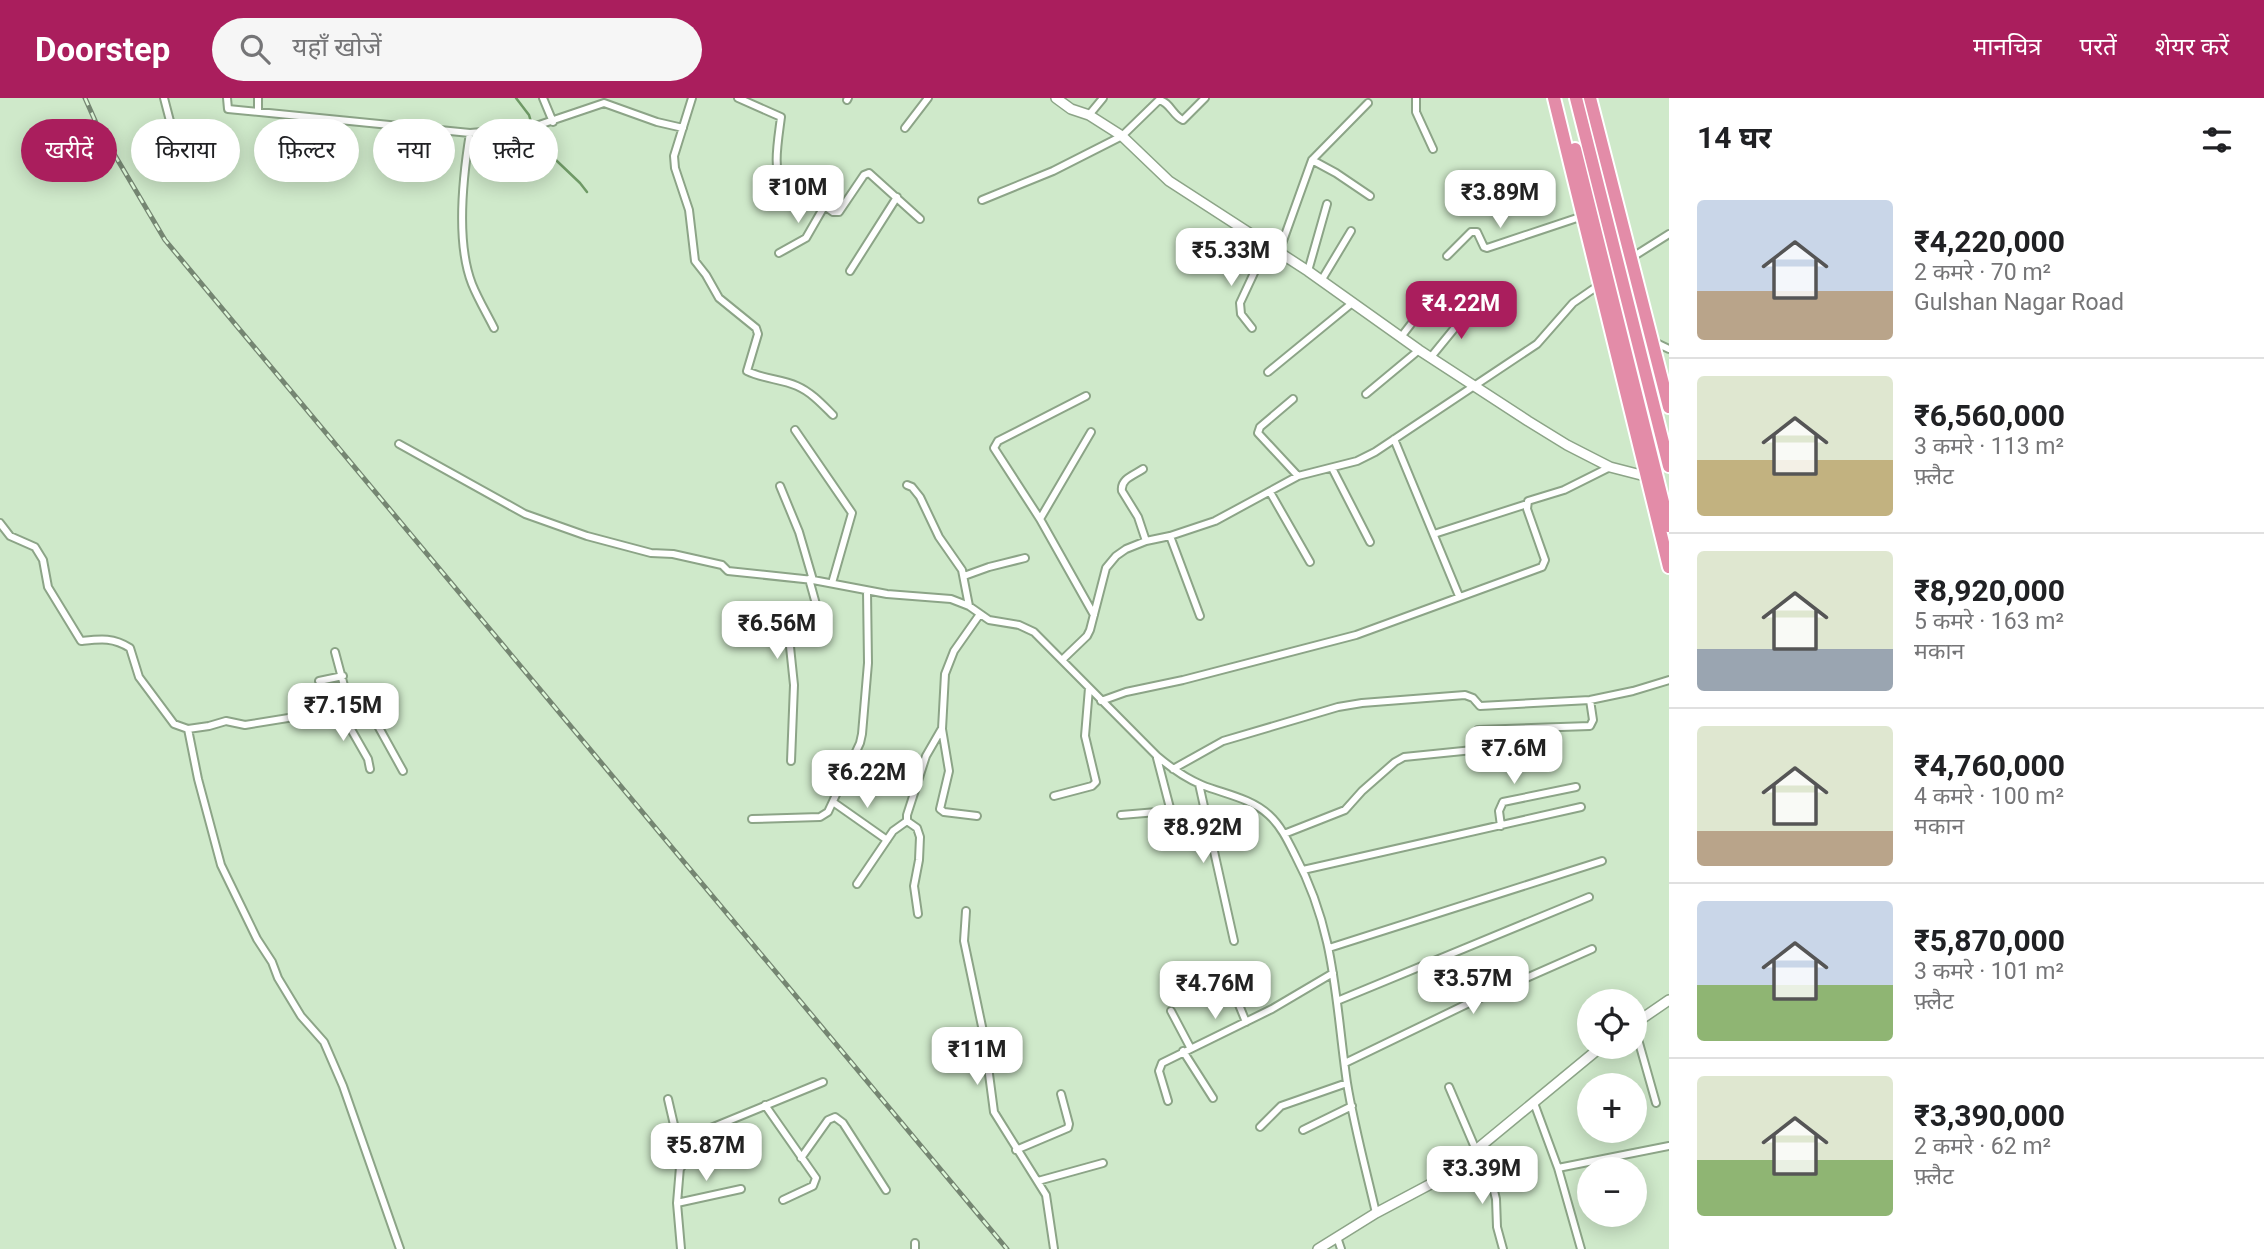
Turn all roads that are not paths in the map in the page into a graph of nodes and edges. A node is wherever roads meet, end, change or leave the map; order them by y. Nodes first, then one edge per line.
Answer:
1 (164, 98) edge
2 (227, 98) edge
3 (258, 98) edge
4 (543, 98) edge
5 (692, 98) edge
6 (738, 98) edge
7 (928, 98) edge
8 (1056, 98) edge
9 (1103, 98) edge
10 (1205, 98) edge
11 (1416, 98) edge
12 (1554, 98) edge
13 (1562, 98) edge
14 (1576, 98) edge
15 (1590, 98) edge
16 (1368, 103) dead end
17 (258, 112) junction
18 (1089, 115) junction
19 (169, 119) edge
20 (552, 119) edge
21 (558, 119) edge
22 (683, 128) junction
23 (905, 128) dead end
24 (469, 133) edge
25 (1122, 136) junction
26 (469, 139) edge
27 (1433, 149) dead end
28 (1312, 160) junction
29 (897, 197) junction
30 (1370, 197) dead end
31 (982, 200) dead end
32 (1326, 204) dead end
33 (825, 205) junction
34 (1583, 216) junction
35 (920, 219) dead end
36 (1351, 231) dead end
37 (1669, 234) edge
38 (1267, 245) junction
39 (1279, 252) junction
40 (779, 253) dead end
41 (1447, 256) dead end
42 (1631, 258) junction
43 (850, 271) dead end
44 (1308, 271) junction
45 (1321, 281) junction
46 (1604, 282) junction
47 (1428, 302) dead end
48 (1351, 304) junction
49 (1471, 308) dead end
50 (494, 328) dead end
51 (1252, 328) dead end
52 (1401, 337) junction
53 (1652, 341) junction
54 (1669, 349) edge
55 (1419, 350) junction
56 (1431, 357) junction
57 (1268, 372) dead end
58 (1474, 384) junction
59 (1366, 394) dead end
60 (1086, 396) dead end
61 (1293, 399) dead end
62 (1669, 407) edge
63 (833, 415) dead end
64 (794, 430) dead end
65 (1091, 432) dead end
66 (1394, 439) junction
67 (1666, 443) edge
68 (399, 444) dead end
69 (1669, 466) edge
70 (1610, 467) junction
71 (1332, 468) junction
72 (1143, 469) dead end
73 (1298, 476) junction
74 (1646, 476) junction
75 (907, 485) dead end
76 (780, 486) dead end
77 (1270, 492) junction
78 (1527, 504) junction
79 (1040, 519) junction
80 (0, 523) edge
81 (1669, 526) edge
82 (1434, 534) junction
83 (1170, 536) junction
84 (1146, 541) junction
85 (1370, 542) dead end
86 (1025, 558) dead end
87 (1310, 562) dead end
88 (1669, 567) edge
89 (964, 576) junction
90 (811, 579) junction
91 (832, 583) junction
92 (867, 591) junction
93 (1459, 596) junction
94 (969, 606) junction
95 (980, 614) junction
96 (1094, 615) junction
97 (1200, 616) dead end
98 (335, 652) dead end
99 (1062, 660) junction
100 (343, 676) junction
101 (1669, 680) edge
102 (319, 681) dead end
103 (1089, 688) junction
104 (1101, 701) junction
105 (1590, 701) junction
106 (350, 708) junction
107 (340, 710) junction
108 (188, 729) junction
109 (942, 729) junction
110 (1157, 756) junction
111 (791, 761) dead end
112 (370, 769) dead end
113 (1172, 769) junction
114 (403, 771) dead end
115 (1199, 784) junction
116 (1576, 787) dead end
117 (1054, 796) dead end
118 (833, 802) junction
119 (1581, 807) dead end
120 (977, 816) dead end
121 (1121, 816) dead end
122 (752, 819) dead end
123 (907, 821) junction
124 (1501, 826) junction
125 (1284, 834) junction
126 (887, 840) junction
127 (1602, 861) dead end
128 (1303, 870) junction
129 (857, 884) dead end
130 (1589, 897) dead end
131 (966, 911) dead end
132 (918, 914) dead end
133 (1234, 941) dead end
134 (1329, 948) junction
135 (1592, 949) dead end
136 (1226, 973) dead end
137 (1333, 973) junction
138 (1669, 1000) edge
139 (1337, 1001) junction
140 (1171, 1011) dead end
141 (1647, 1015) edge
142 (1246, 1022) junction
143 (1186, 1049) junction
144 (1586, 1059) edge
145 (1644, 1059) edge
146 (1345, 1063) junction
147 (822, 1083) dead end
148 (1347, 1083) junction
149 (1449, 1087) dead end
150 (1061, 1094) dead end
151 (1213, 1098) dead end
152 (668, 1099) dead end
153 (1168, 1101) dead end
154 (1534, 1103) junction
155 (1656, 1103) dead end
156 (765, 1105) junction
157 (1352, 1106) junction
158 (1260, 1127) dead end
159 (1303, 1130) dead end
160 (1669, 1146) edge
161 (1016, 1150) junction
162 (1476, 1150) junction
163 (801, 1158) junction
164 (1466, 1158) junction
165 (1103, 1163) dead end
166 (1558, 1168) junction
167 (680, 1169) junction
168 (1038, 1181) junction
169 (741, 1189) dead end
170 (886, 1190) dead end
171 (783, 1200) dead end
172 (677, 1203) junction
173 (1376, 1213) junction
174 (1337, 1237) junction
175 (400, 1249) edge
176 (681, 1249) edge
177 (1055, 1249) edge
178 (1318, 1249) edge
179 (1341, 1249) edge
180 (1503, 1249) edge
181 (1581, 1249) edge

1 - 19 street
2 - 17 street
3 - 17 street
4 - 20 street
5 - 22 street
6 - 33 street
7 - 23 street
8 - 18 street
9 - 18 street
10 - 25 street
11 - 27 street
12 - 34 highway
13 - 46 highway
14 - 67 highway
15 - 42 highway
16 - 28 street
17 - 24 street
18 - 25 street
21 - 22 street
22 - 63 street
25 - 31 street
25 - 38 street
26 - 50 street
28 - 30 street
28 - 39 street
29 - 33 street
29 - 35 street
29 - 43 street
32 - 44 street
33 - 40 street
34 - 41 street
34 - 46 highway
36 - 45 street
37 - 42 street
38 - 39 street
38 - 51 street
39 - 44 street
42 - 53 highway
44 - 45 street
45 - 48 street
46 - 58 street
46 - 74 highway
46 - 81 highway
47 - 52 street
48 - 52 street
48 - 57 street
49 - 56 street
52 - 55 street
53 - 54 street
53 - 62 highway
55 - 56 street
55 - 59 street
56 - 58 street
58 - 66 street
58 - 70 street
60 - 79 street
61 - 73 street
64 - 91 street
65 - 79 street
66 - 71 street
66 - 82 street
67 - 69 highway
68 - 90 street
70 - 74 street
70 - 78 street
71 - 73 street
71 - 85 street
72 - 84 street
73 - 77 street
74 - 88 highway
75 - 89 street
76 - 90 street
77 - 83 street
77 - 87 street
78 - 82 street
78 - 93 street
79 - 96 street
80 - 108 street
82 - 93 street
83 - 84 street
83 - 97 street
84 - 96 street
86 - 89 street
89 - 94 street
90 - 91 street
90 - 111 street
91 - 92 street
92 - 94 street
92 - 118 street
93 - 104 street
94 - 95 street
95 - 99 street
95 - 109 street
96 - 99 street
98 - 100 street
99 - 103 street
100 - 102 street
100 - 106 street
101 - 105 street
103 - 104 street
103 - 117 street
104 - 110 street
105 - 113 street
105 - 125 street
106 - 107 street
106 - 114 street
107 - 108 street
107 - 112 street
108 - 175 street
109 - 120 street
109 - 123 street
110 - 113 street
110 - 121 street
113 - 115 street
115 - 125 street
115 - 133 street
116 - 124 street
118 - 122 street
118 - 126 street
119 - 124 street
123 - 126 street
123 - 132 street
124 - 128 street
125 - 128 street
126 - 129 street
127 - 134 street
128 - 134 street
130 - 139 street
131 - 161 street
134 - 137 street
135 - 146 street
136 - 142 street
137 - 139 street
137 - 142 street
138 - 141 street
139 - 146 street
140 - 143 street
142 - 143 street
143 - 151 street
143 - 153 street
144 - 154 street
145 - 155 street
146 - 148 street
147 - 156 street
148 - 157 street
148 - 158 street
149 - 162 street
150 - 161 street
152 - 167 street
154 - 162 street
154 - 166 street
156 - 163 street
156 - 167 street
157 - 159 street
157 - 173 street
160 - 166 street
161 - 168 street
162 - 164 street
163 - 170 street
163 - 171 street
164 - 173 street
164 - 180 street
165 - 168 street
166 - 181 street
167 - 172 street
168 - 177 street
169 - 172 street
172 - 176 street
173 - 174 street
174 - 178 street
174 - 179 street

